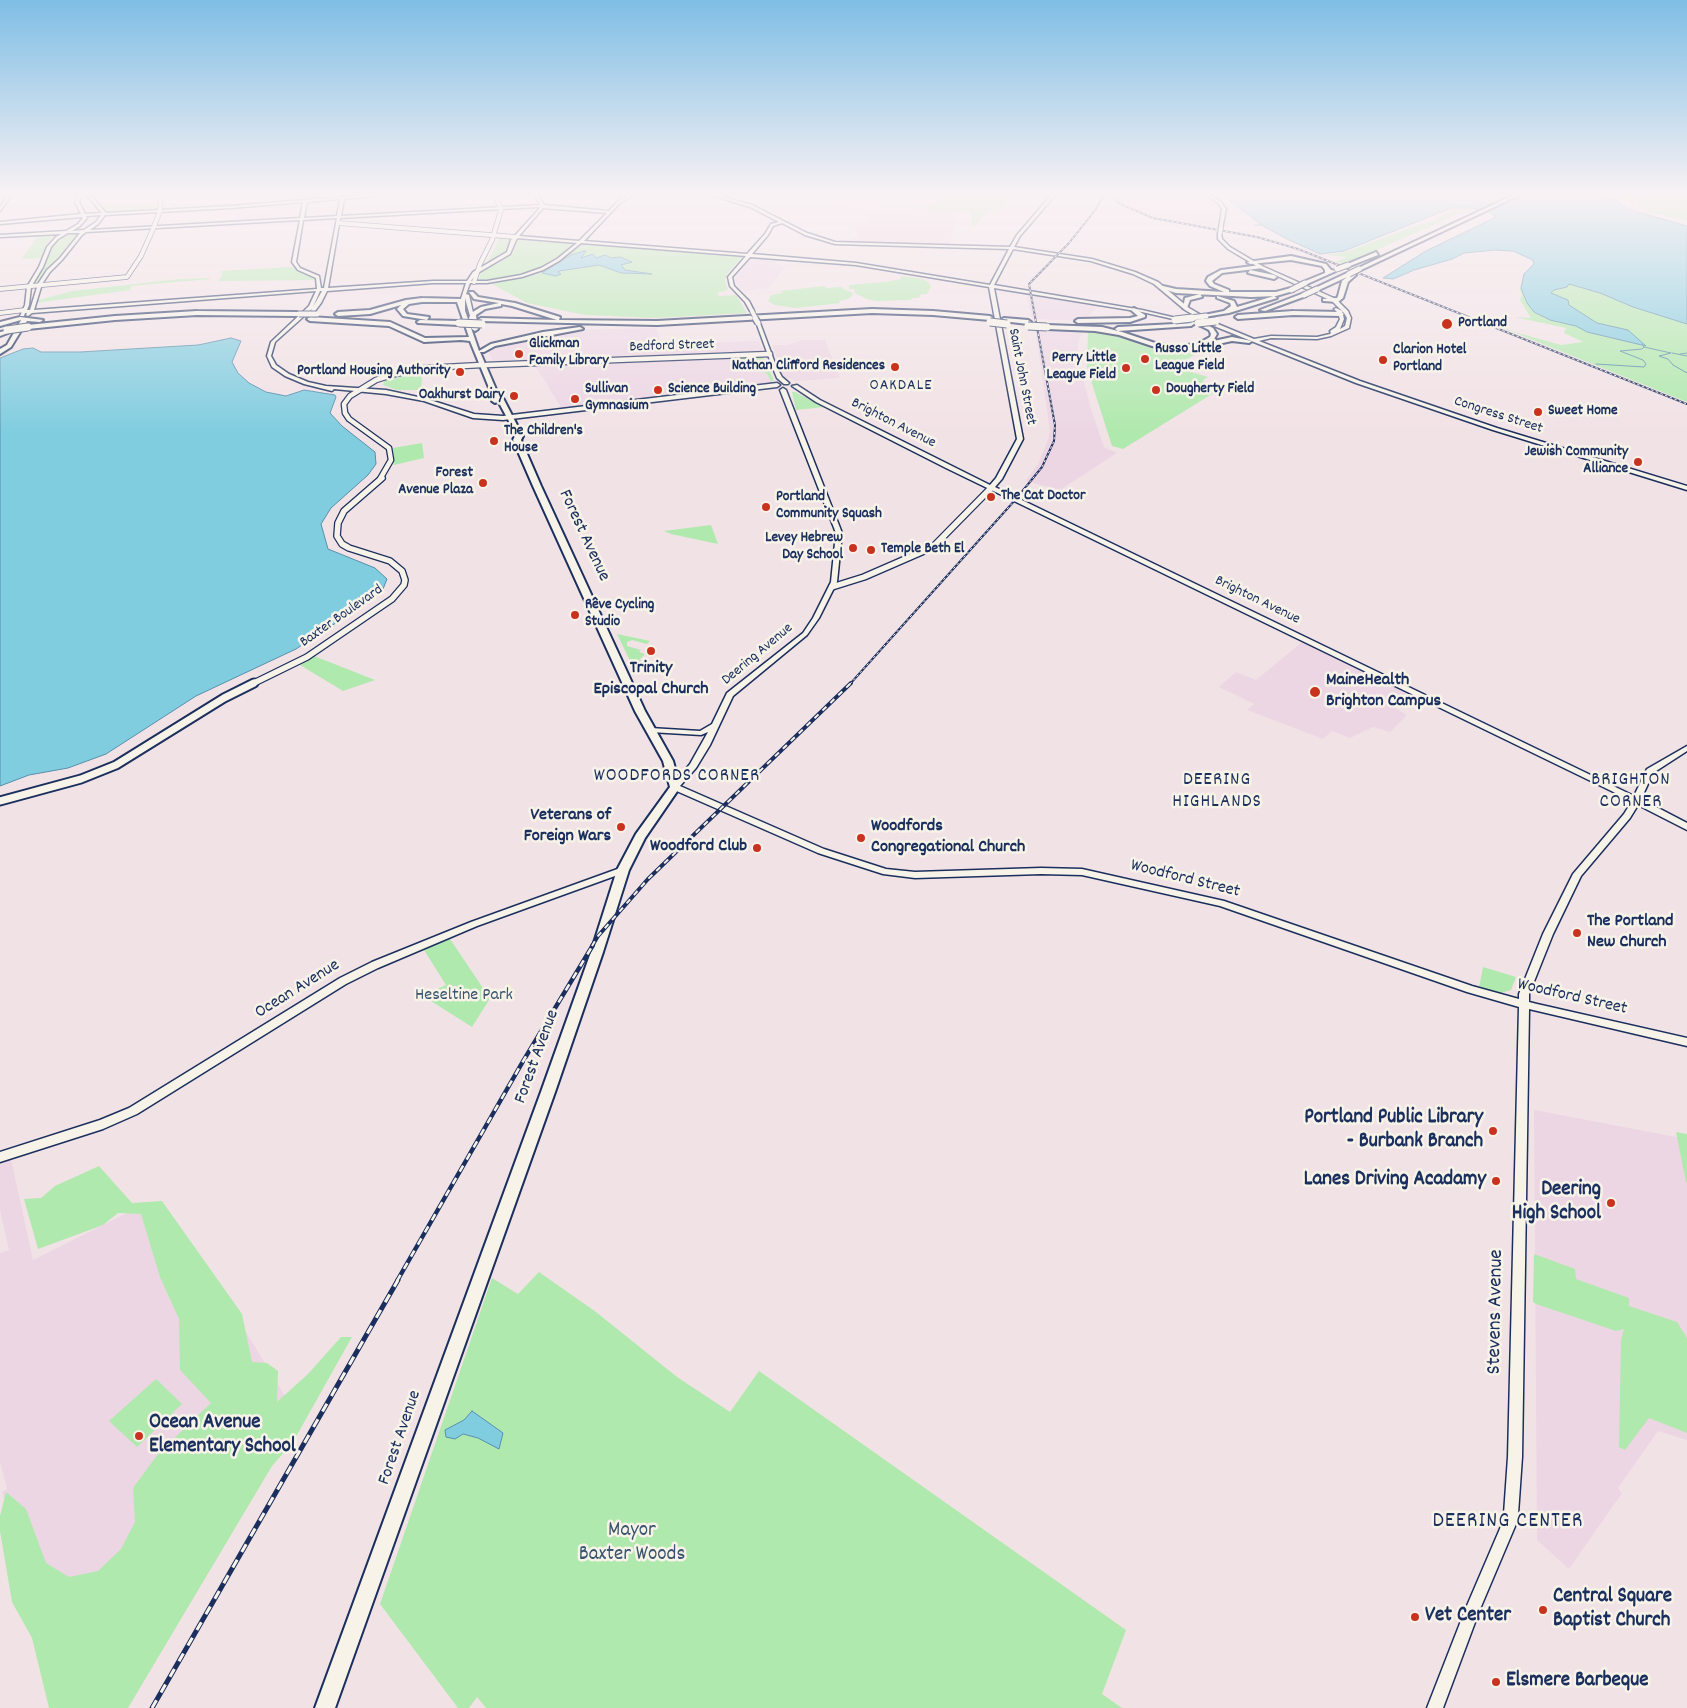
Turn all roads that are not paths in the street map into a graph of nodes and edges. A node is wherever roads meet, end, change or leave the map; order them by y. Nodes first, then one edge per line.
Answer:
1 (38, 273) edge
2 (48, 273) edge
3 (130, 273) edge
4 (307, 273) edge
5 (328, 273) edge
6 (475, 273) edge
7 (533, 273) edge
8 (735, 273) edge
9 (916, 273) edge
10 (998, 273) edge
11 (1133, 273) edge
12 (1222, 273) edge
13 (1260, 273) edge
14 (1270, 273) edge
15 (1273, 273) edge
16 (1331, 273) edge
17 (1333, 273) edge
18 (1327, 274) joint
19 (1351, 274) joint
20 (1276, 276) junction
21 (433, 282) junction
22 (445, 282) joint
23 (487, 282) junction
24 (469, 283) junction
25 (992, 284) junction
26 (1308, 284) junction
27 (39, 286) junction
28 (29, 287) junction
29 (1164, 288) junction
30 (0, 289) edge
31 (318, 290) junction
32 (325, 290) junction
33 (471, 291) junction
34 (1294, 291) junction
35 (464, 294) junction
36 (1250, 296) junction
37 (1325, 300) junction
38 (1334, 300) junction
39 (1186, 308) junction
40 (463, 310) junction
41 (1134, 310) junction
42 (31, 311) junction
43 (1226, 312) junction
44 (0, 313) edge
45 (197, 313) junction
46 (471, 314) junction
47 (1156, 314) junction
48 (23, 315) junction
49 (296, 315) junction
50 (313, 316) junction
51 (390, 317) dead end
52 (1208, 317) junction
53 (1238, 317) junction
54 (1343, 317) junction
55 (399, 318) dead end
56 (427, 318) junction
57 (989, 319) junction
58 (1177, 320) junction
59 (458, 321) junction
60 (481, 322) junction
61 (450, 323) junction
62 (624, 323) junction
63 (0, 324) edge
64 (500, 324) junction
65 (1098, 325) junction
66 (1203, 325) junction
67 (468, 326) junction
68 (659, 326) junction
69 (1166, 327) junction
70 (26, 330) junction
71 (285, 331) junction
72 (3, 333) edge
73 (1238, 334) junction
74 (1276, 337) junction
75 (1310, 337) junction
76 (1264, 338) junction
77 (479, 340) junction
78 (1251, 340) junction
79 (1268, 346) junction
80 (0, 348) edge
81 (482, 351) junction
82 (0, 352) edge
83 (770, 354) junction
84 (1305, 360) junction
85 (484, 365) junction
86 (328, 387) joint
87 (762, 388) joint
88 (785, 388) junction
89 (356, 391) junction
90 (505, 417) junction
91 (991, 488) junction
92 (1687, 488) edge
93 (832, 587) junction
94 (716, 724) junction
95 (650, 730) junction
96 (701, 733) junction
97 (708, 741) junction
98 (1687, 748) edge
99 (674, 787) junction
100 (1637, 800) junction
101 (0, 801) edge
102 (1687, 827) edge
103 (622, 870) junction
104 (1524, 1004) junction
105 (1687, 1042) edge
106 (0, 1157) edge
107 (325, 1708) edge
108 (1435, 1708) edge

1 - 28 main road
2 - 27 main road
3 - 27 street
4 - 31 main road
5 - 32 main road
6 - 24 main road, Forest Avenue
7 - 23 main road
8 - 83 main road, Deering Avenue, bridge
9 - 25 main road
10 - 25 main road
11 - 29 main road, Congress Street
12 - 36 highway
13 - 20 highway
14 - 20 main road
15 - 20 highway
16 - 18 highway
17 - 26 highway
18 - 26 highway
19 - 38 highway
19 - 53 highway, bridge
20 - 37 main road
20 - 38 main road
21 - 22 main road
21 - 24 main road
21 - 32 main road
22 - 24 main road
23 - 24 main road
23 - 33 main road
24 - 33 main road
24 - 35 main road, Forest Avenue
24 - 46 main road, Forest Avenue
25 - 41 main road
25 - 91 main road, Saint John Street
26 - 34 highway
27 - 28 street
27 - 42 main road
28 - 30 street
28 - 48 main road
29 - 36 highway
29 - 39 main road, Congress Street
31 - 32 main road
31 - 42 main road
31 - 71 main road
32 - 71 main road
33 - 46 main road
33 - 62 highway
34 - 36 highway
34 - 43 highway
34 - 52 highway
35 - 40 main road, Forest Avenue
35 - 50 highway
37 - 38 highway
37 - 54 main road
38 - 54 main road
39 - 43 highway
39 - 47 main road
39 - 73 main road, Congress Street
40 - 56 highway
40 - 67 highway, Forest Avenue
41 - 47 main road
41 - 65 highway
42 - 48 main road
42 - 48 main road
43 - 52 highway
44 - 48 street
45 - 48 highway
45 - 49 highway
45 - 70 highway
46 - 60 highway
46 - 77 highway, Forest Avenue
47 - 58 main road, Congress Street
48 - 63 highway
48 - 80 highway
48 - 82 highway
49 - 50 highway
49 - 70 highway
50 - 51 highway
50 - 61 highway
50 - 77 highway
52 - 58 highway, bridge
53 - 54 highway
53 - 69 highway, bridge
54 - 75 main road
54 - 75 main road
55 - 56 highway
56 - 59 highway
57 - 62 highway
57 - 65 highway, bridge
57 - 68 highway
58 - 65 highway
58 - 66 main road, Congress Street
59 - 60 highway, bridge
59 - 61 highway
60 - 62 highway
60 - 64 highway
61 - 67 highway
64 - 68 highway
64 - 77 highway
65 - 69 highway
65 - 78 highway
66 - 69 highway
66 - 78 main road, Congress Street
67 - 77 highway, Forest Avenue
68 - 81 highway
70 - 72 highway
71 - 86 main road
73 - 76 main road
73 - 78 main road, Congress Street
74 - 75 main road
74 - 76 main road
74 - 79 main road
76 - 78 main road
77 - 81 highway, Forest Avenue
77 - 85 highway, Forest Avenue
78 - 79 main road, Congress Street
78 - 84 main road, Congress Street
79 - 84 main road, Congress Street
81 - 85 highway, Forest Avenue
83 - 85 street, Bedford Street
83 - 88 main road, Deering Avenue
84 - 92 main road, Congress Street
85 - 89 street
85 - 90 highway, Forest Avenue
86 - 89 main road
87 - 88 main road
87 - 90 main road
88 - 91 main road, Brighton Avenue
88 - 93 main road, Deering Avenue
89 - 90 main road
89 - 101 street, Baxter Boulevard
90 - 95 highway, Forest Avenue
91 - 93 street
91 - 100 main road, Brighton Avenue
93 - 94 main road, Deering Avenue
94 - 96 main road
94 - 97 main road, Deering Avenue
95 - 96 main road
95 - 99 highway, Forest Avenue
96 - 97 street
97 - 99 main road, Deering Avenue
98 - 100 main road, Stevens Avenue
99 - 103 highway, Forest Avenue
99 - 104 main road, Woodford Street
100 - 102 main road, Brighton Avenue
100 - 104 main road, Stevens Avenue
103 - 106 main road, Ocean Avenue
103 - 107 highway, Forest Avenue
104 - 105 main road, Woodford Street
104 - 108 main road, Stevens Avenue

